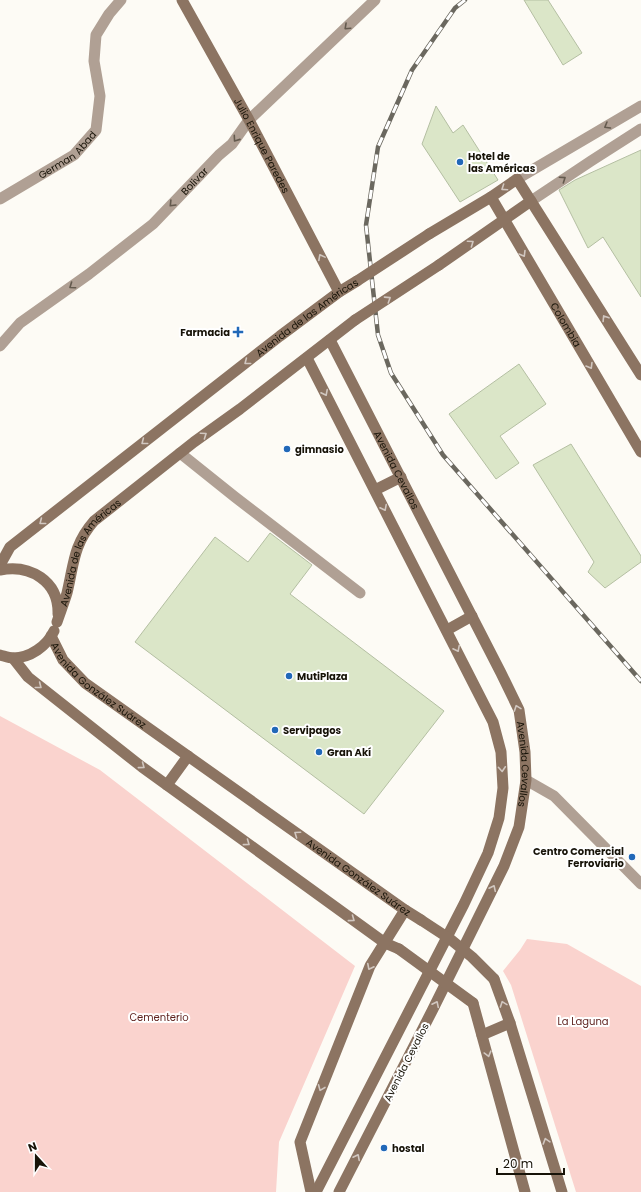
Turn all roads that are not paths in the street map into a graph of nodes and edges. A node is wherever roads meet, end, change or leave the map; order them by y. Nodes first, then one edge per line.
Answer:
1 (120, 0) edge
2 (182, 0) edge
3 (375, 0) edge
4 (641, 106) edge
5 (249, 120) junction
6 (641, 129) edge
7 (517, 179) junction
8 (491, 197) junction
9 (0, 199) edge
10 (531, 201) junction
11 (503, 220) junction
12 (339, 292) junction
13 (330, 340) junction
14 (0, 346) edge
15 (307, 358) junction
16 (641, 375) edge
17 (641, 452) edge
18 (180, 453) junction
19 (401, 477) junction
20 (375, 490) junction
21 (0, 565) edge
22 (0, 570) edge
23 (360, 593) dead end
24 (472, 616) junction
25 (57, 622) junction
26 (447, 630) junction
27 (51, 636) junction
28 (0, 655) edge
29 (13, 658) junction
30 (188, 756) junction
31 (526, 780) junction
32 (167, 785) junction
33 (641, 884) edge
34 (405, 910) junction
35 (385, 943) junction
36 (510, 1023) junction
37 (482, 1035) junction
38 (311, 1192) edge
39 (316, 1192) edge
40 (340, 1192) edge
41 (526, 1192) edge
42 (562, 1192) edge

1 - 9 street, German Abad
2 - 5 main road, Julio Enrique Paredes
3 -> 5 street, Bolivar
4 -> 7 street, Avenida de las Américas
12 -> 5 main road, Julio Enrique Paredes
5 -> 14 street, Bolivar
10 -> 6 street, Avenida de las Américas
7 -> 8 main road, Avenida de las Américas
7 - 10 main road
8 - 11 main road, Colombia
8 - 12 main road, Avenida de las Américas, bridge
10 - 11 main road, Avenida de las Américas
16 -> 10 main road
13 -> 11 main road, Avenida de las Américas, bridge
11 -> 17 main road, Colombia
12 -> 21 main road, Avenida de las Américas
13 - 15 main road, Avenida de las Américas
13 - 19 main road, Avenida Cevallos
18 -> 15 main road, Avenida de las Américas
15 -> 20 main road, Avenida Cevallos
18 - 23 street
18 - 25 main road, Avenida de las Américas
19 - 20 main road
19 - 24 main road, Avenida Cevallos
20 -> 26 main road, Avenida Cevallos
22 - 25 main road, Avenida González Suárez
24 - 26 main road
31 -> 24 main road, Avenida Cevallos
25 - 27 main road, Avenida González Suárez
26 -> 39 main road, Avenida Cevallos
27 - 29 main road, Avenida González Suárez
27 - 30 main road, Avenida González Suárez
28 - 29 main road, Avenida González Suárez
29 -> 32 main road
30 - 32 main road
34 -> 30 main road, Avenida González Suárez
31 - 33 street
40 -> 31 main road, Avenida Cevallos
32 -> 35 main road
34 - 35 main road
36 -> 34 main road, Avenida González Suárez, bridge
35 - 37 main road, bridge
35 -> 38 main road
36 - 37 main road
42 -> 36 main road, Avenida González Suárez
37 -> 41 main road

